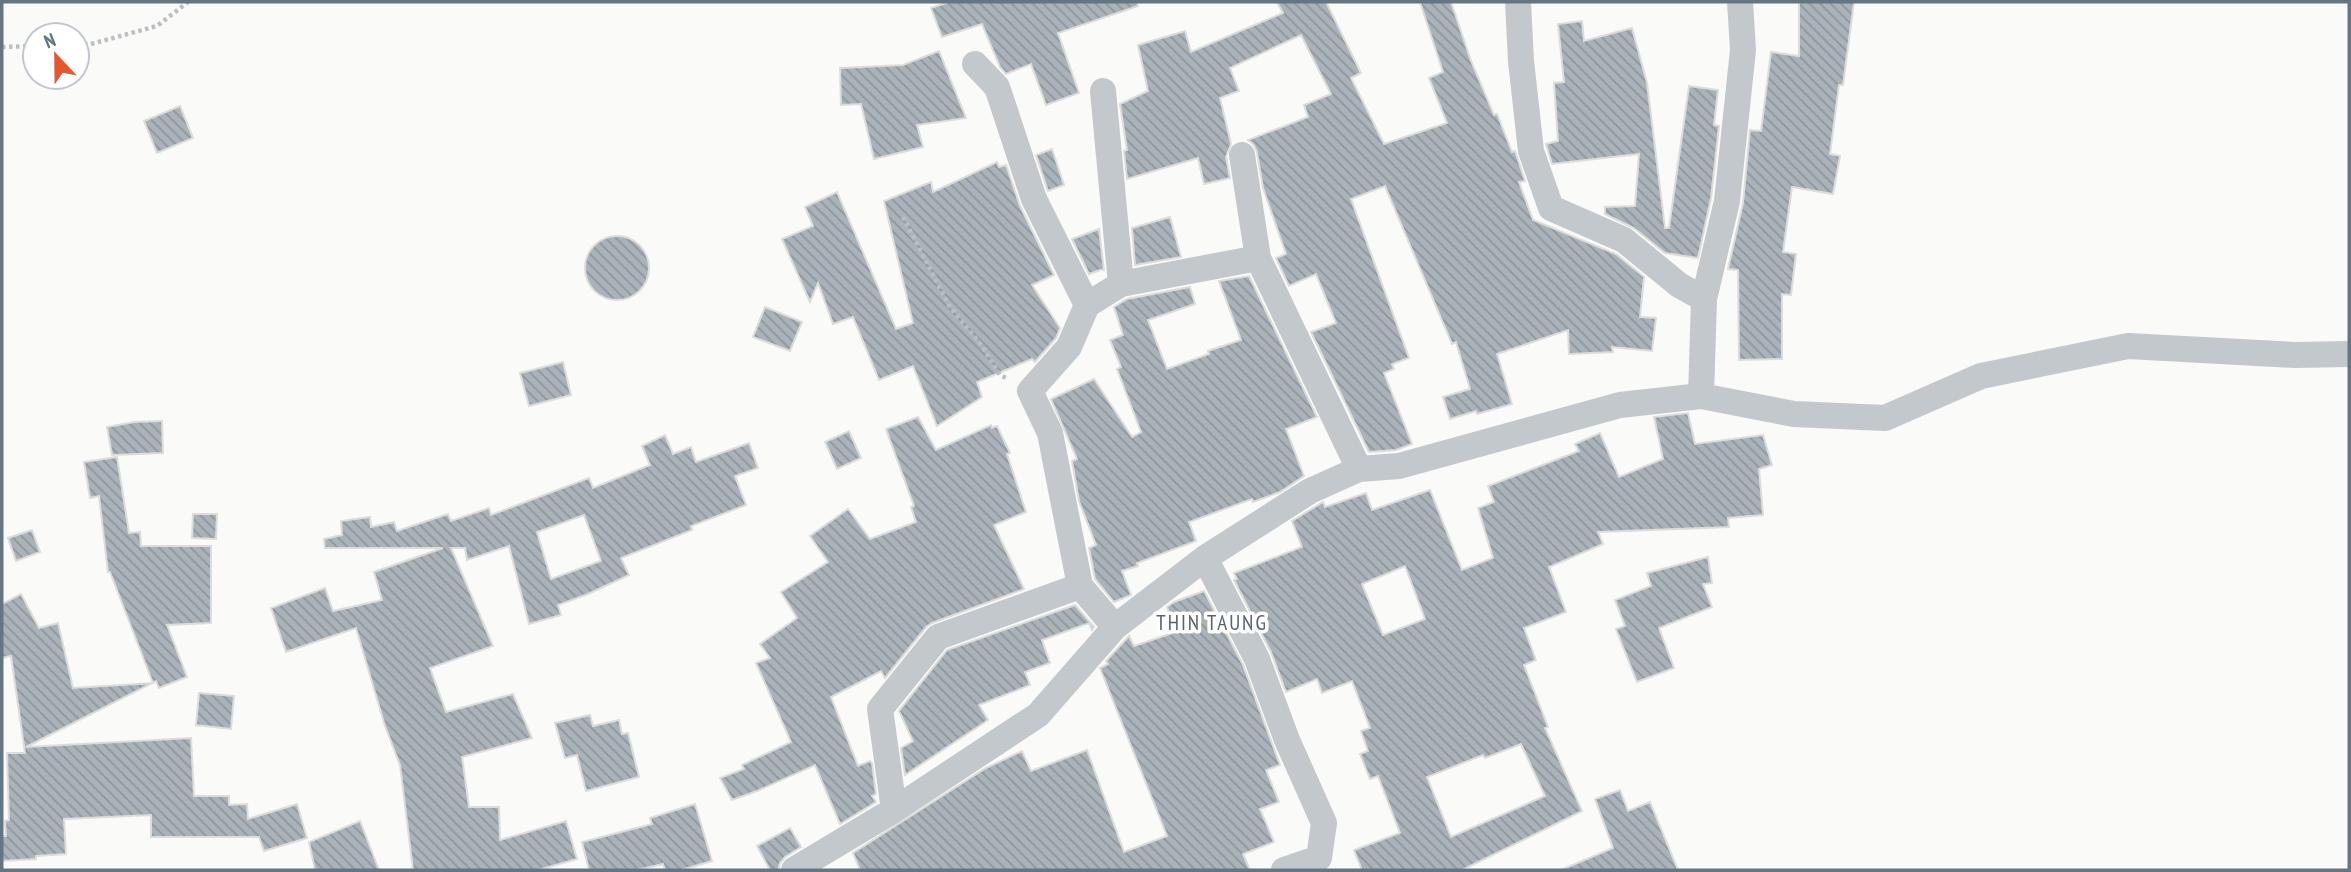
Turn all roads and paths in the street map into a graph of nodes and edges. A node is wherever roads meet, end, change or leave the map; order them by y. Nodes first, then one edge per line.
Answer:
1 (188, 2) edge
2 (1518, 2) edge
3 (1740, 2) edge
4 (91, 44) edge
5 (21, 46) edge
6 (2, 47) edge
7 (975, 64) dead end
8 (1103, 91) dead end
9 (1242, 155) dead end
10 (903, 217) dead end
11 (1258, 258) junction
12 (1121, 284) junction
13 (1704, 299) junction
14 (1087, 305) junction
15 (2349, 354) edge
16 (1030, 391) junction
17 (1701, 396) junction
18 (1359, 469) junction
19 (1205, 558) junction
20 (1080, 586) junction
21 (1115, 627) junction
22 (894, 810) junction
23 (794, 870) edge
24 (1284, 870) edge

1 - 4 path
2 - 13 street
3 - 13 street
5 - 6 path
7 - 14 street
8 - 12 street
9 - 11 street
10 - 16 path
11 - 12 street
11 - 18 street
12 - 14 street
13 - 17 street
14 - 16 street
15 - 17 street
16 - 20 street
17 - 18 street
18 - 19 street
19 - 21 street
19 - 24 street
20 - 21 street
20 - 22 street
21 - 22 street
22 - 23 street

